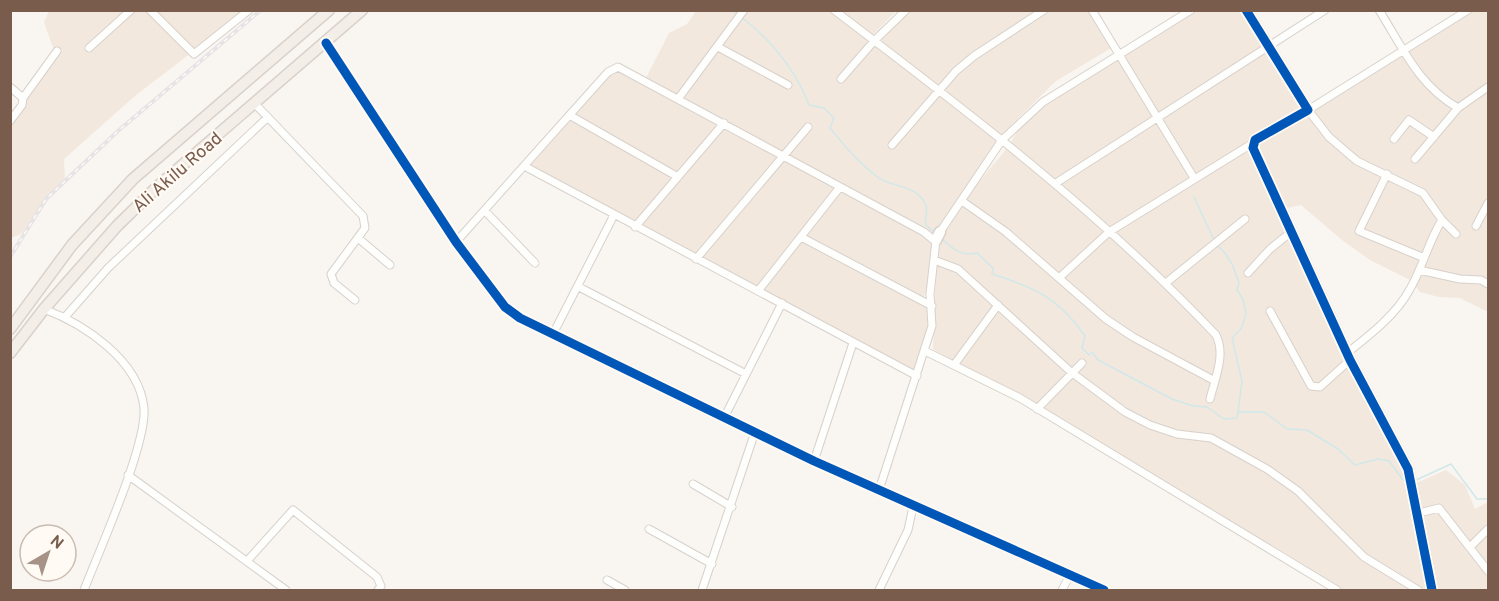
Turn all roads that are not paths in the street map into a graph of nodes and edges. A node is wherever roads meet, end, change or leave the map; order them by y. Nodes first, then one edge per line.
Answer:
1 (131, 10) edge
2 (150, 10) edge
3 (249, 10) edge
4 (329, 10) edge
5 (362, 10) edge
6 (834, 10) edge
7 (906, 10) edge
8 (1044, 10) edge
9 (1092, 10) edge
10 (1191, 10) edge
11 (1246, 10) edge
12 (1325, 10) edge
13 (1379, 10) edge
14 (1468, 10) edge
15 (742, 13) edge
16 (1179, 14) edge
17 (874, 41) junction
18 (326, 43) junction
19 (718, 47) junction
20 (89, 48) dead end
21 (1269, 48) junction
22 (1404, 50) junction
23 (57, 51) dead end
24 (1118, 53) junction
25 (841, 79) dead end
26 (788, 85) dead end
27 (10, 87) edge
28 (1488, 87) edge
29 (938, 92) junction
30 (22, 98) junction
31 (678, 99) junction
32 (255, 104) junction
33 (1458, 108) junction
34 (1308, 110) junction
35 (571, 116) junction
36 (268, 117) junction
37 (1158, 117) junction
38 (10, 121) edge
39 (724, 123) junction
40 (808, 127) dead end
41 (1434, 137) junction
42 (1394, 139) dead end
43 (1002, 140) junction
44 (1253, 143) junction
45 (892, 145) dead end
46 (784, 156) junction
47 (1415, 159) dead end
48 (526, 166) junction
49 (1387, 174) junction
50 (678, 177) junction
51 (1194, 178) junction
52 (1056, 183) junction
53 (840, 187) junction
54 (962, 201) junction
55 (1488, 203) edge
56 (485, 211) junction
57 (615, 215) junction
58 (1245, 219) dead end
59 (1442, 220) junction
60 (1476, 226) dead end
61 (635, 227) junction
62 (1108, 232) junction
63 (1291, 232) junction
64 (1456, 234) dead end
65 (801, 237) junction
66 (358, 238) junction
67 (937, 238) junction
68 (456, 242) junction
69 (1422, 257) junction
70 (696, 259) junction
71 (934, 260) junction
72 (535, 263) dead end
73 (390, 265) dead end
74 (1419, 270) junction
75 (1248, 273) dead end
76 (1059, 278) junction
77 (1167, 282) junction
78 (1488, 284) edge
79 (579, 287) junction
80 (758, 291) junction
81 (355, 300) dead end
82 (782, 303) junction
83 (998, 305) junction
84 (932, 306) junction
85 (44, 309) junction
86 (1270, 311) dead end
87 (65, 317) junction
88 (10, 328) edge
89 (553, 334) junction
90 (853, 343) junction
91 (925, 351) junction
92 (10, 353) edge
93 (1349, 356) junction
94 (1082, 363) dead end
95 (954, 365) junction
96 (1071, 372) junction
97 (746, 374) junction
98 (917, 376) junction
99 (1215, 381) junction
100 (1210, 399) dead end
101 (1037, 409) junction
102 (724, 417) junction
103 (755, 432) junction
104 (814, 461) junction
105 (128, 475) junction
106 (693, 484) dead end
107 (879, 490) junction
108 (732, 507) junction
109 (913, 507) junction
110 (1416, 514) junction
111 (650, 529) dead end
112 (1488, 529) edge
113 (1471, 546) junction
114 (248, 560) junction
115 (712, 564) junction
116 (1488, 571) edge
117 (1070, 575) junction
118 (607, 580) dead end
119 (84, 591) edge
120 (286, 591) edge
121 (378, 591) edge
122 (625, 591) edge
123 (702, 591) edge
124 (879, 591) edge
125 (1062, 591) edge
126 (1104, 591) edge
127 (1337, 591) edge
128 (1418, 591) edge
129 (1432, 591) edge

1 - 20 street
2 - 3 street
4 - 88 main road, Ali Akilu Road
5 - 18 main road, Ali Akilu Road
6 - 17 street
7 - 17 street
8 - 29 street
9 - 24 street
10 - 16 street
11 - 21 street
12 - 21 street
13 - 22 street
14 - 22 street
15 - 19 street
16 - 24 street
17 - 25 street
17 - 29 street
18 - 32 main road, Ali Akilu Road
18 - 68 street
19 - 26 street
19 - 31 street
21 - 34 street
21 - 37 street
22 - 33 street
22 - 34 street
23 - 30 street
24 - 37 street
24 - 43 street
27 - 30 street
28 - 33 street
29 - 43 street
29 - 45 street
30 - 38 street
31 - 35 street
31 - 39 street
32 - 36 street
32 - 85 main road, Ali Akilu Road
33 - 41 street
34 - 44 street
34 - 49 street
35 - 48 street
35 - 50 street
36 - 66 street
36 - 87 street
37 - 51 street
37 - 52 street
39 - 46 street
39 - 50 street
40 - 46 street
41 - 42 street
41 - 47 street
43 - 52 street
43 - 54 street
44 - 51 street
44 - 63 street
46 - 53 street
46 - 70 street
48 - 56 street
48 - 57 street
49 - 59 street
49 - 69 street
50 - 61 street
51 - 62 street
52 - 62 street
53 - 65 street
53 - 67 street
54 - 67 street
54 - 76 street
55 - 60 street
56 - 68 street
56 - 72 street
57 - 61 street
57 - 79 street
58 - 77 street
59 - 64 street
59 - 69 street
61 - 70 street
62 - 76 street
62 - 77 street
63 - 75 street
63 - 93 street
65 - 80 street
65 - 84 street
66 - 73 street
66 - 81 street
67 - 71 street
68 - 89 street
69 - 74 street
70 - 80 street
71 - 83 street
71 - 84 street
74 - 78 street
74 - 93 street
76 - 99 street
77 - 99 street
79 - 89 street
79 - 97 street
80 - 82 street
82 - 90 street
82 - 97 street
83 - 95 street
83 - 96 street
84 - 91 street
85 - 87 street
85 - 92 main road, Ali Akilu Road
86 - 93 street
87 - 105 street
89 - 102 street
90 - 98 street
90 - 104 street
91 - 95 street
91 - 98 street
93 - 110 street
94 - 96 street
95 - 101 street
96 - 101 street
96 - 128 street
97 - 102 street
98 - 107 street
99 - 100 street
101 - 127 street
102 - 103 street
103 - 104 street
103 - 108 street
104 - 107 street
105 - 114 street
105 - 119 street
106 - 108 street
107 - 109 street
108 - 115 street
109 - 117 street
109 - 124 street
110 - 113 street
110 - 129 street
111 - 115 street
112 - 113 street
113 - 116 street
114 - 120 street
114 - 121 street
115 - 123 street
117 - 125 street
117 - 126 street
118 - 122 street

